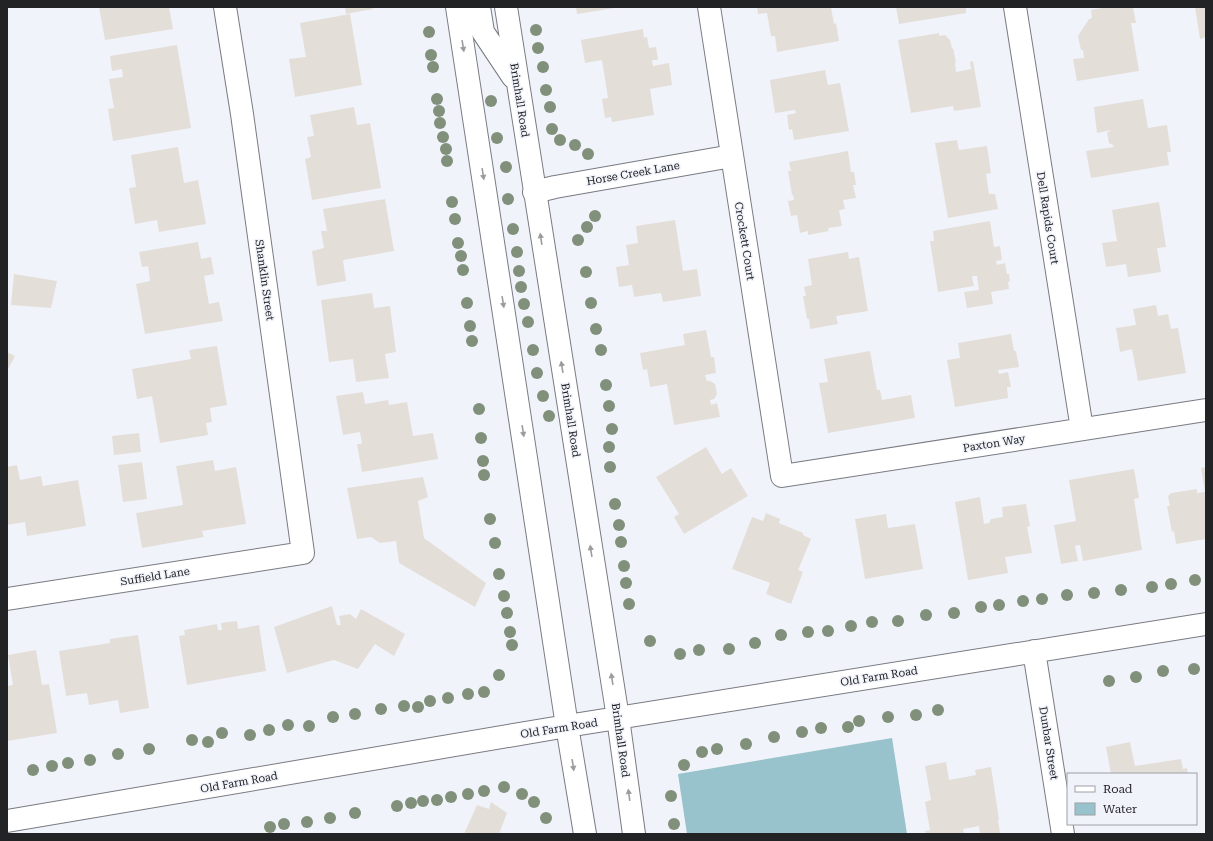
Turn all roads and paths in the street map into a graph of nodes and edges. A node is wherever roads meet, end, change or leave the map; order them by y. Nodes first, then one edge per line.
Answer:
1 (225, 7) edge
2 (457, 7) edge
3 (479, 7) edge
4 (506, 7) edge
5 (709, 7) edge
6 (1015, 7) edge
7 (518, 83) junction
8 (732, 156) junction
9 (534, 192) junction
10 (1206, 410) edge
11 (1082, 429) junction
12 (782, 476) joint
13 (302, 553) joint
14 (7, 599) edge
15 (1206, 624) edge
16 (1034, 651) junction
17 (618, 718) junction
18 (567, 726) junction
19 (7, 821) edge
20 (585, 834) edge
21 (634, 834) edge
22 (1063, 834) edge

1 - 13 street, Shanklin Street
2 -> 18 street
3 - 7 street
4 - 7 street, Brimhall Road
5 - 8 street, Crockett Court
6 - 11 street, Dell Rapids Court
7 - 9 street, Brimhall Road
8 - 9 street, Horse Creek Lane
8 - 12 street, Crockett Court
17 -> 9 street, Brimhall Road
10 - 11 street, Paxton Way
11 - 12 street, Paxton Way
13 - 14 street, Suffield Lane
15 - 16 street, Old Farm Road
16 - 17 street, Old Farm Road
16 - 22 street, Dunbar Street
17 - 18 street, Old Farm Road
21 -> 17 street, Brimhall Road
18 - 19 street, Old Farm Road
18 -> 20 street

